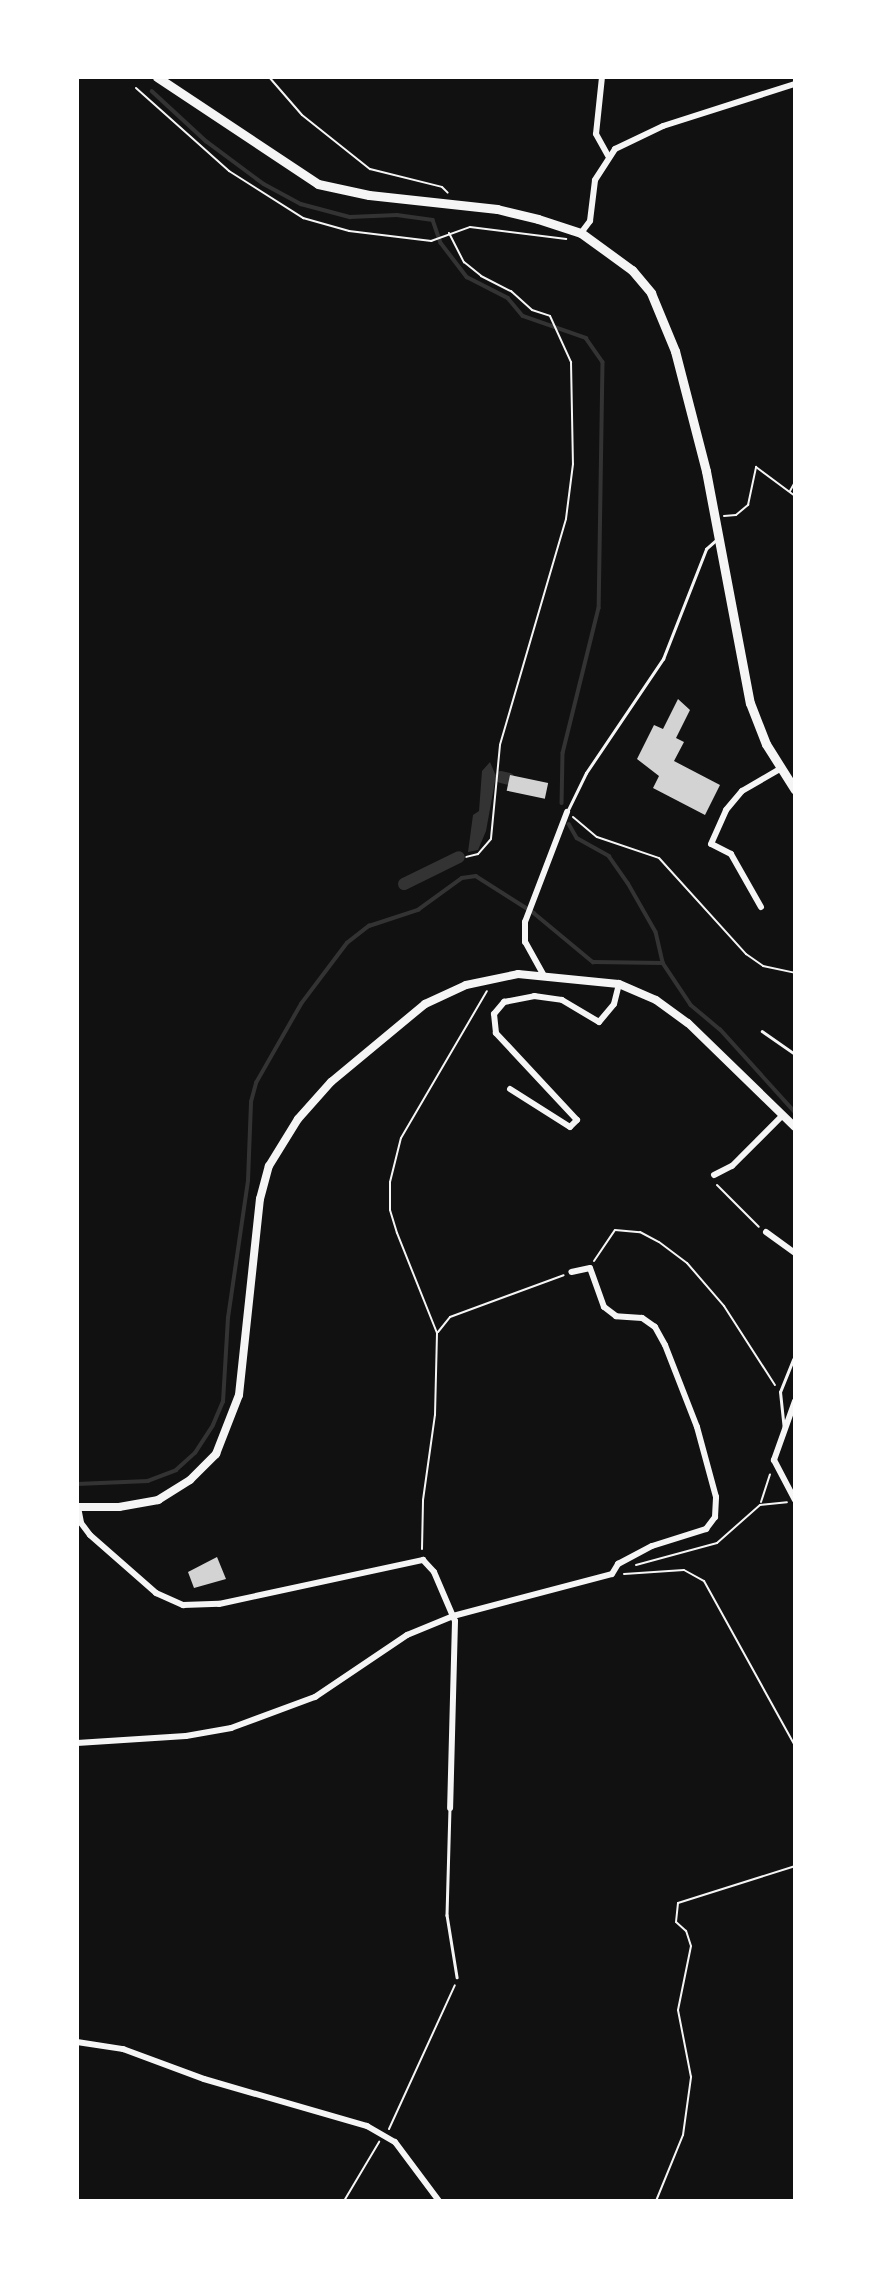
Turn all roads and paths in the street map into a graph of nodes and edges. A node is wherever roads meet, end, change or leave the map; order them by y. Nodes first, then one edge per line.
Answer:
1 (157, 77) edge
2 (270, 77) edge
3 (602, 77) edge
4 (795, 84) edge
5 (136, 88) dead end
6 (608, 156) junction
7 (457, 203) junction
8 (447, 233) junction
9 (581, 233) junction
10 (795, 482) edge
11 (789, 492) junction
12 (795, 496) edge
13 (724, 516) dead end
14 (719, 540) junction
15 (780, 768) junction
16 (795, 790) edge
17 (567, 812) junction
18 (466, 857) dead end
19 (761, 907) dead end
20 (795, 973) edge
21 (543, 974) junction
22 (491, 977) junction
23 (620, 984) junction
24 (762, 1031) dead end
25 (795, 1054) edge
26 (510, 1089) dead end
27 (781, 1117) junction
28 (795, 1127) edge
29 (714, 1174) joint
30 (766, 1232) joint
31 (795, 1253) edge
32 (590, 1268) junction
33 (571, 1272) joint
34 (437, 1333) junction
35 (793, 1360) edge
36 (780, 1392) junction
37 (795, 1401) edge
38 (784, 1430) junction
39 (774, 1460) junction
40 (795, 1502) edge
41 (760, 1504) junction
42 (78, 1507) edge
43 (422, 1547) dead end
44 (612, 1574) junction
45 (453, 1616) junction
46 (77, 1743) edge
47 (795, 1746) edge
48 (450, 1808) joint
49 (795, 1866) edge
50 (457, 1977) joint
51 (77, 2042) edge
52 (385, 2134) junction
53 (344, 2201) edge
54 (439, 2201) edge
55 (656, 2201) edge

1 - 7 main road
2 - 7 path
3 - 6 street
4 - 6 street
5 - 8 path
6 - 9 street
7 - 9 main road
8 - 9 path
8 - 18 path
9 - 14 main road
10 - 11 path
11 - 12 path
11 - 13 path
14 - 15 main road
14 - 17 lane
15 - 16 main road
15 - 19 street
17 - 20 path
17 - 21 street
21 - 22 street
21 - 23 street
22 - 34 path
22 - 42 street
23 - 26 street
23 - 27 street
24 - 25 lane
27 - 28 street
27 - 29 street
29 - 30 path
30 - 31 street
32 - 33 street
32 - 36 path
32 - 44 street
33 - 34 path
34 - 43 path
35 - 36 lane
36 - 38 lane
37 - 38 street
38 - 39 street
39 - 40 street
39 - 41 path
40 - 41 path
41 - 44 path
42 - 45 street
44 - 45 street
44 - 47 path
45 - 46 street
45 - 48 street
48 - 50 lane
49 - 55 path
50 - 52 path
51 - 52 street
52 - 53 path
52 - 54 street

